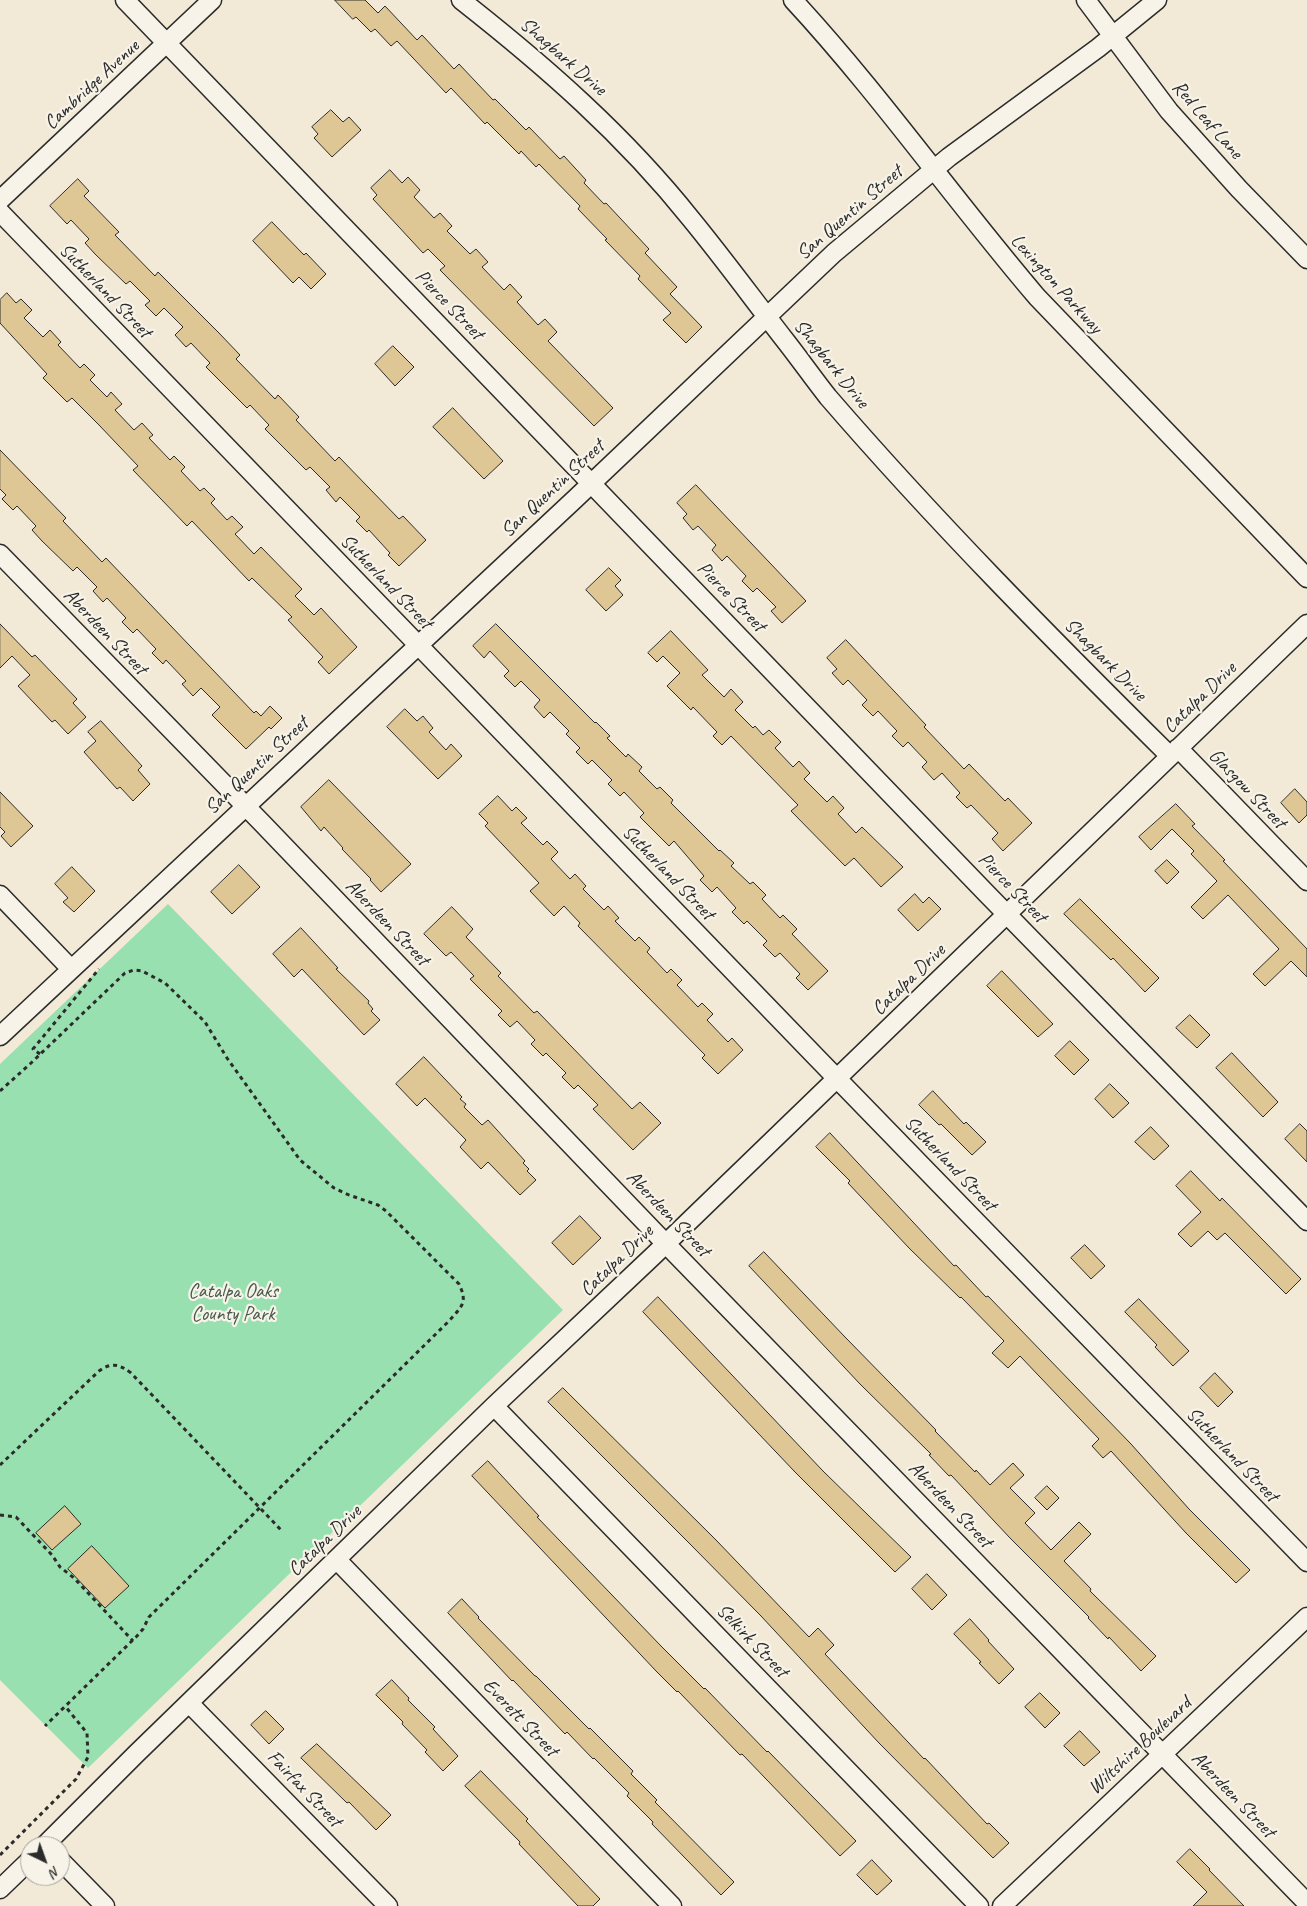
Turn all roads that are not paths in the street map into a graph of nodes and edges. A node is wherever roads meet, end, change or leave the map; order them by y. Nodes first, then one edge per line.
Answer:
1 (125, 0) edge
2 (212, 0) edge
3 (461, 0) edge
4 (793, 0) edge
5 (1086, 0) edge
6 (1157, 0) edge
7 (1113, 37) junction
8 (167, 43) junction
9 (934, 170) junction
10 (0, 200) edge
11 (0, 212) edge
12 (1307, 259) edge
13 (766, 316) junction
14 (592, 483) junction
15 (0, 554) edge
16 (1307, 578) edge
17 (1307, 624) edge
18 (417, 644) junction
19 (1174, 752) junction
20 (245, 806) junction
21 (1307, 881) edge
22 (0, 894) edge
23 (1008, 914) junction
24 (71, 969) junction
25 (0, 1036) edge
26 (836, 1078) junction
27 (1307, 1221) edge
28 (666, 1244) junction
29 (494, 1406) junction
30 (336, 1560) junction
31 (1307, 1562) edge
32 (1307, 1617) edge
33 (189, 1703) junction
34 (1164, 1754) junction
35 (56, 1836) edge
36 (20, 1870) edge
37 (70, 1870) edge
38 (0, 1889) edge
39 (1307, 1903) edge
40 (105, 1906) edge
41 (388, 1906) edge
42 (672, 1906) edge
43 (979, 1906) edge
44 (1002, 1906) edge

1 - 8 street, Pierce Street
2 - 8 street, Cambridge Avenue
3 - 13 street, Shagbark Drive
4 - 9 street, Lexington Parkway
5 - 7 street, Red Leaf Lane
6 - 7 street, San Quentin Street
7 - 9 street, San Quentin Street
7 - 12 street, Red Leaf Lane
8 - 10 street, Cambridge Avenue
8 - 14 street, Pierce Street
9 - 13 street, San Quentin Street
9 - 16 street, Lexington Parkway
11 - 18 street, Sutherland Street
13 - 14 street, San Quentin Street
13 - 19 street, Shagbark Drive
14 - 18 street, San Quentin Street
14 - 23 street, Pierce Street
15 - 20 street, Aberdeen Street
17 - 19 street, Catalpa Drive
18 - 20 street, San Quentin Street
18 - 26 street, Sutherland Street
19 - 21 street, Glasgow Street
19 - 23 street, Catalpa Drive
20 - 24 street, San Quentin Street
20 - 28 street, Aberdeen Street
22 - 24 street
23 - 26 street, Catalpa Drive
23 - 27 street, Pierce Street
24 - 25 street, San Quentin Street
26 - 28 street, Catalpa Drive
26 - 31 street, Sutherland Street
28 - 29 street, Catalpa Drive
28 - 34 street, Aberdeen Street
29 - 30 street, Catalpa Drive
29 - 43 street, Selkirk Street
30 - 33 street, Catalpa Drive
30 - 42 street, Everett Street
32 - 34 street, Wiltshire Boulevard
33 - 35 street, Catalpa Drive
33 - 41 street, Fairfax Street
34 - 39 street, Aberdeen Street
34 - 44 street, Wiltshire Boulevard
36 - 38 street
37 - 40 street

